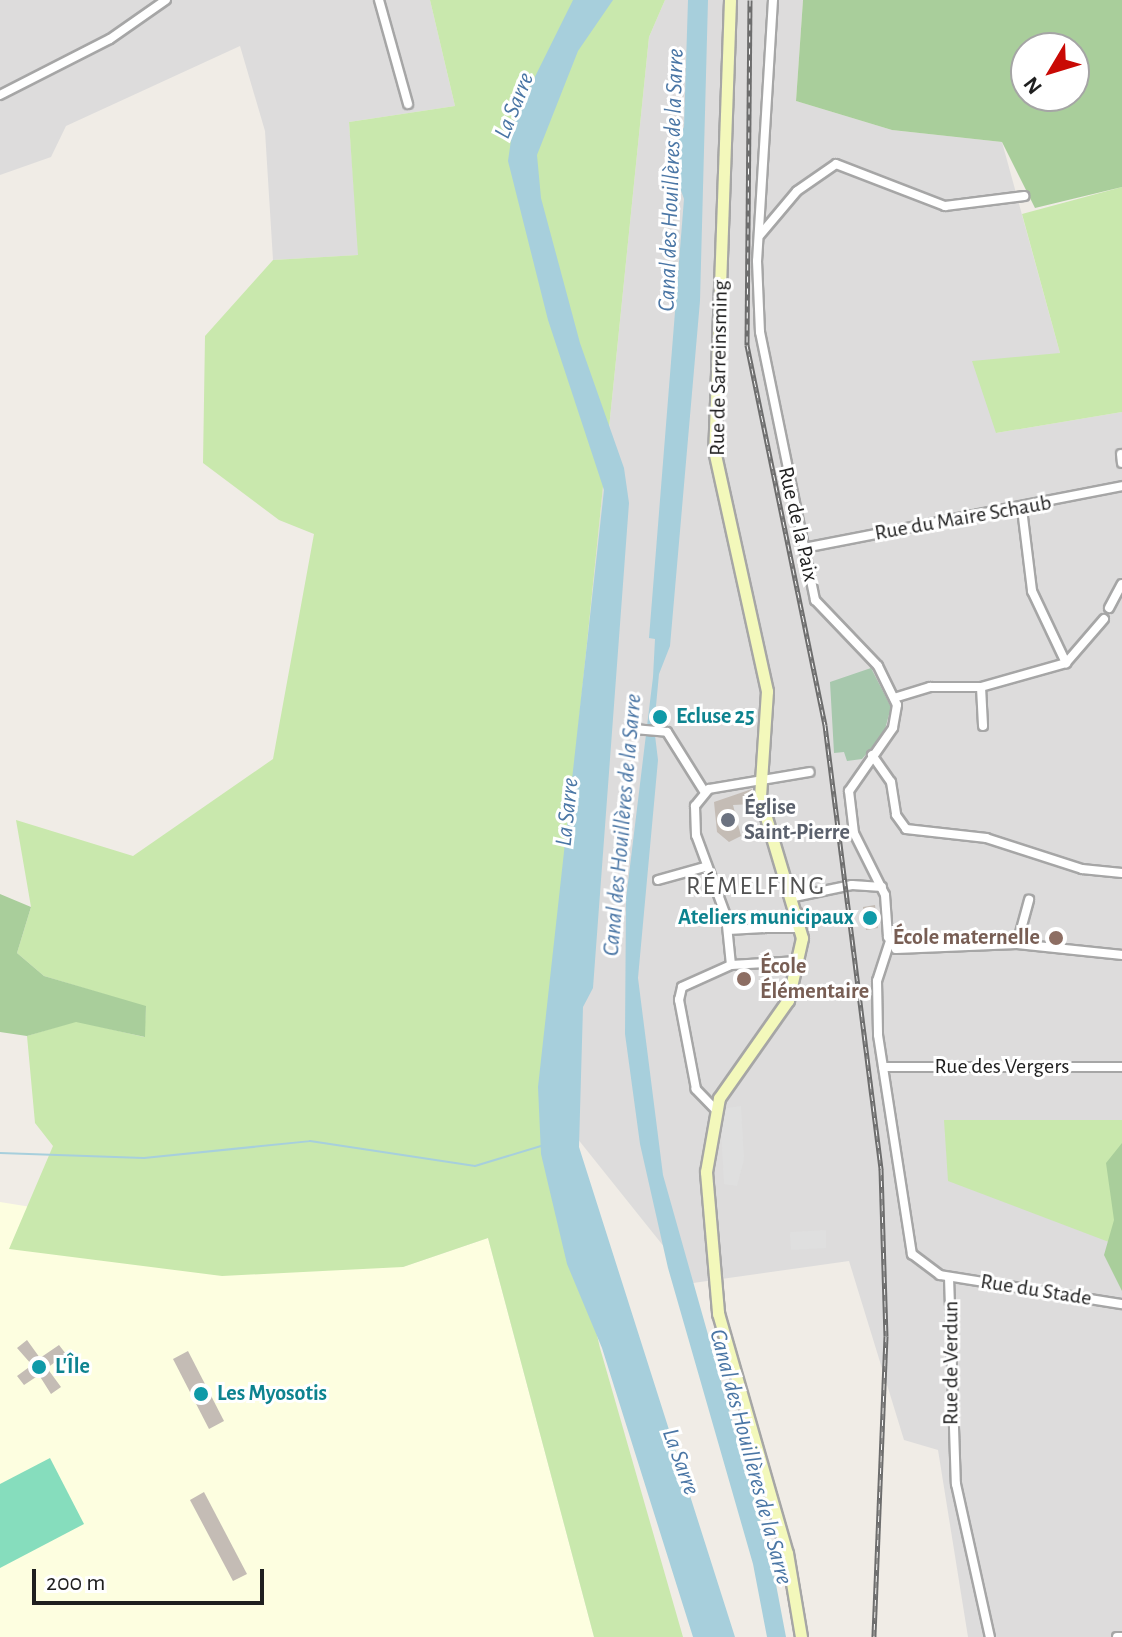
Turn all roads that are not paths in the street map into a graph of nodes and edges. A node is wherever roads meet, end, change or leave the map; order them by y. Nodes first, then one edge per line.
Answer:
1 (166, 0) edge
2 (379, 0) edge
3 (730, 0) edge
4 (773, 0) edge
5 (0, 95) edge
6 (408, 104) dead end
7 (1024, 196) dead end
8 (760, 236) junction
9 (1121, 454) edge
10 (1122, 463) edge
11 (1122, 486) edge
12 (1022, 509) junction
13 (804, 548) junction
14 (1122, 584) edge
15 (1109, 608) dead end
16 (1104, 619) dead end
17 (1066, 663) junction
18 (981, 687) junction
19 (894, 698) junction
20 (983, 726) dead end
21 (637, 730) dead end
22 (872, 755) junction
23 (810, 772) dead end
24 (758, 778) junction
25 (704, 791) junction
26 (705, 867) junction
27 (1122, 873) edge
28 (874, 874) junction
29 (658, 880) dead end
30 (859, 884) junction
31 (882, 887) junction
32 (794, 897) junction
33 (1029, 900) dead end
34 (798, 913) junction
35 (764, 928) junction
36 (801, 928) junction
37 (728, 930) junction
38 (890, 941) junction
39 (1017, 944) junction
40 (896, 949) junction
41 (1122, 955) edge
42 (800, 961) junction
43 (731, 965) junction
44 (881, 966) junction
45 (883, 1067) junction
46 (1122, 1067) edge
47 (715, 1109) junction
48 (949, 1277) junction
49 (1122, 1304) edge
50 (801, 1637) edge
51 (990, 1637) edge

1 - 5 street
2 - 6 street
3 - 24 street, Rue de Sarreinsming
4 - 8 street, Rue de la Paix
7 - 8 street
8 - 13 street, Rue de la Paix
9 - 10 street
11 - 12 street, Rue du Maire Schaub
12 - 13 street, Rue du Maire Schaub
12 - 17 street
13 - 19 street, Rue de la Paix
14 - 15 street
16 - 17 street
17 - 18 street
18 - 19 street
18 - 20 street
19 - 22 street
21 - 25 street
22 - 27 street
22 - 28 street
23 - 24 street
24 - 25 street
24 - 32 street
25 - 26 street
26 - 29 street
26 - 37 street
28 - 30 street
28 - 31 street
30 - 31 street
30 - 32 street
31 - 38 street
32 - 34 street
33 - 39 street
34 - 35 street
34 - 36 street
35 - 36 street
35 - 37 street
36 - 42 street
37 - 43 street
38 - 40 street
38 - 44 street, Rue de Verdun
39 - 40 street
39 - 41 street
40 - 44 street
42 - 43 street
42 - 47 street
43 - 47 street
44 - 45 street, Rue de Verdun
45 - 46 street, Rue des Vergers
45 - 48 street, Rue de Verdun
47 - 50 street
48 - 49 street, Rue du Stade
48 - 51 street, Rue de Verdun

